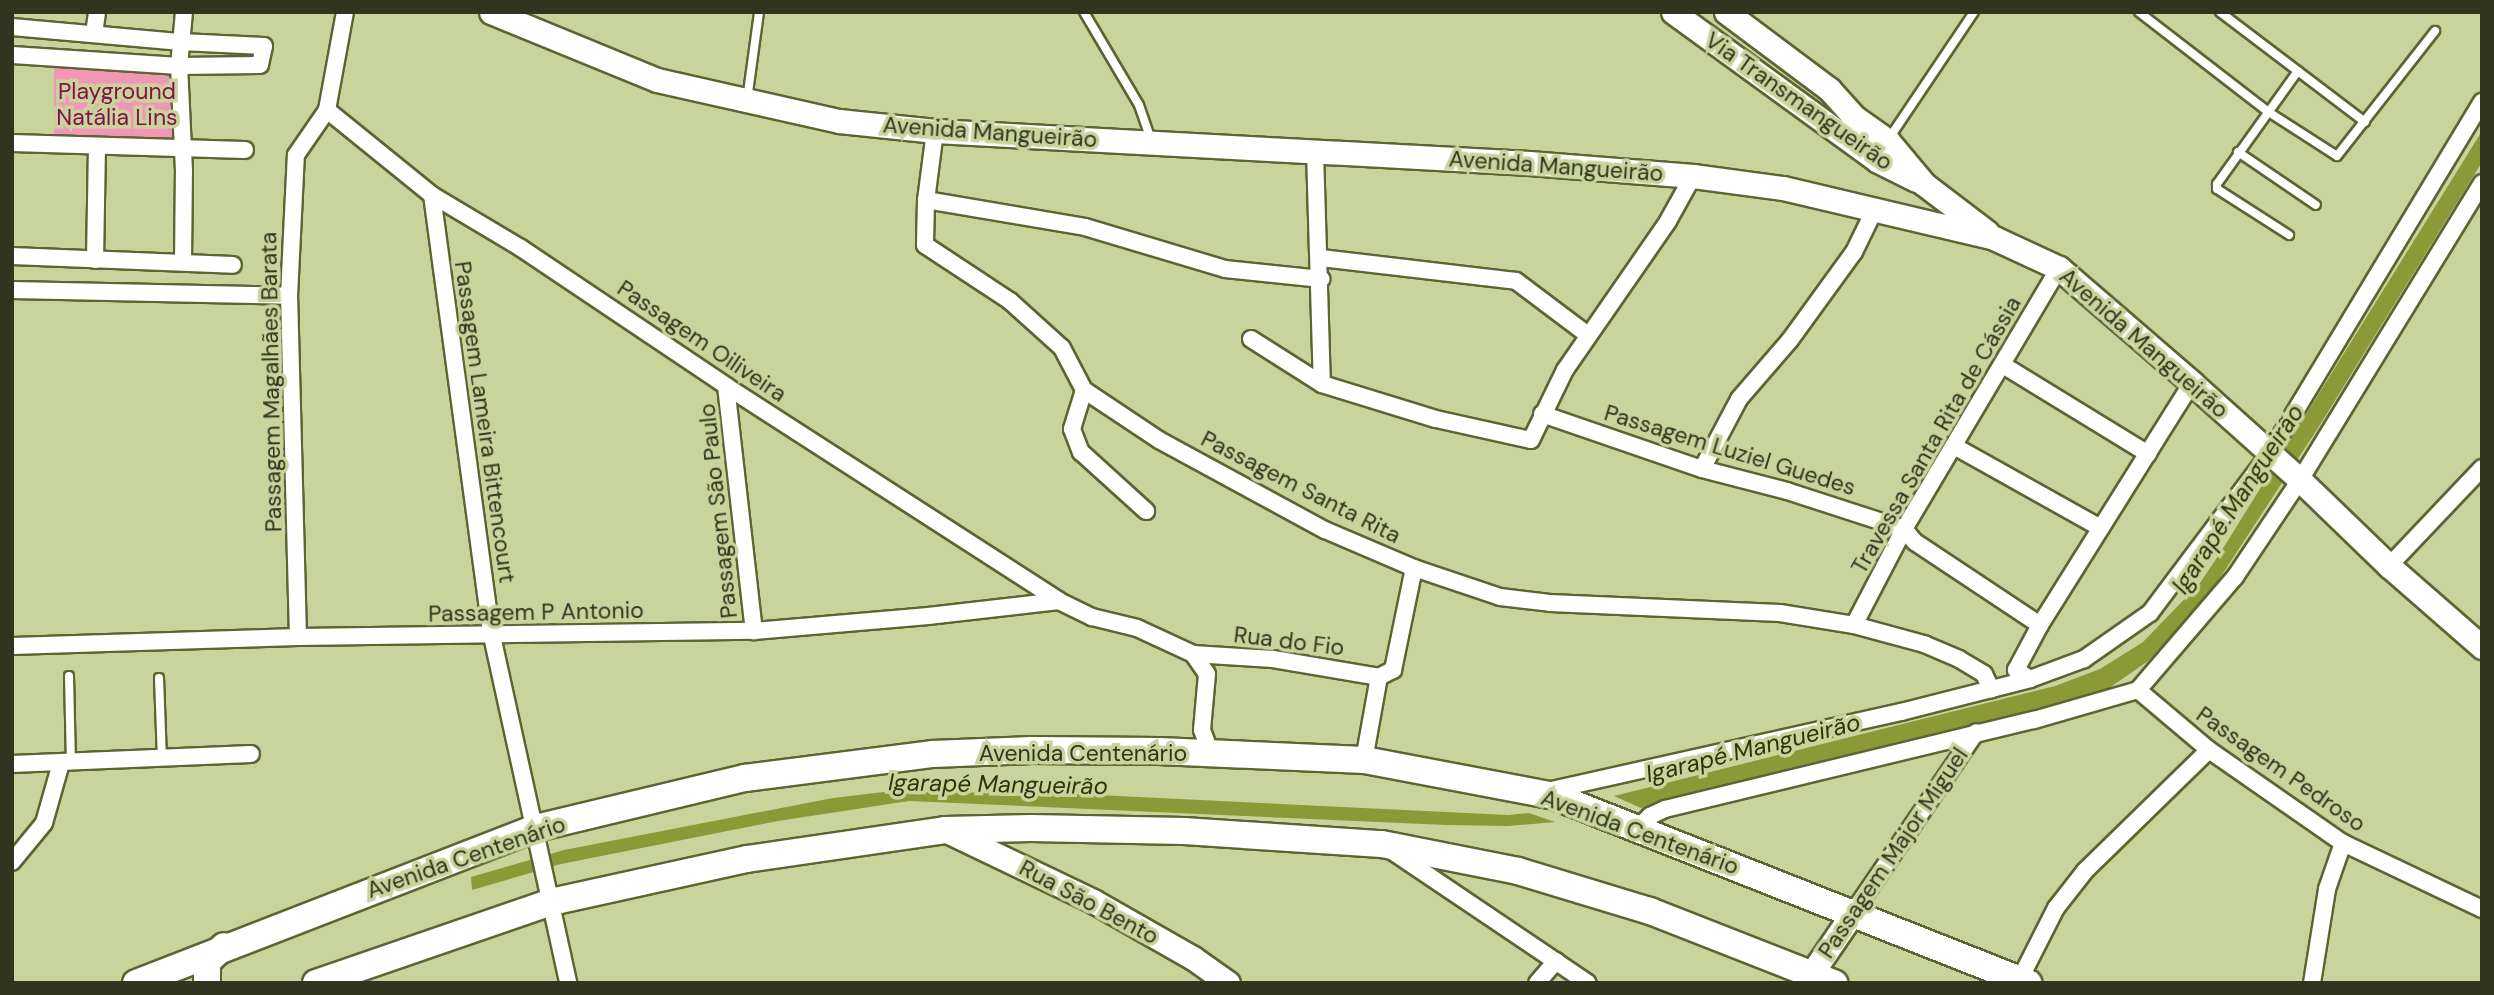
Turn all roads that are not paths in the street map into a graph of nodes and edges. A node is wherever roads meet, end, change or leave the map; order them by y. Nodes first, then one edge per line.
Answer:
1 (97, 12) edge
2 (184, 12) edge
3 (345, 12) edge
4 (491, 12) edge
5 (759, 12) edge
6 (1084, 12) edge
7 (1673, 12) edge
8 (1726, 12) edge
9 (1974, 12) edge
10 (2139, 12) edge
11 (2220, 12) edge
12 (12, 27) edge
13 (2435, 31) dead end
14 (94, 34) junction
15 (181, 43) junction
16 (12, 55) edge
17 (178, 66) junction
18 (2298, 71) junction
19 (2482, 102) edge
20 (747, 103) junction
21 (327, 110) junction
22 (2267, 111) junction
23 (2365, 122) junction
24 (935, 131) junction
25 (1888, 141) junction
26 (1152, 143) junction
27 (12, 144) edge
28 (97, 146) junction
29 (182, 149) junction
30 (245, 150) dead end
31 (1315, 152) junction
32 (2238, 152) junction
33 (1693, 176) junction
34 (2482, 183) edge
35 (1928, 186) junction
36 (432, 195) junction
37 (926, 200) junction
38 (2316, 205) dead end
39 (1875, 209) junction
40 (2289, 235) dead end
41 (1994, 238) junction
42 (12, 256) edge
43 (1321, 258) junction
44 (95, 260) junction
45 (183, 262) junction
46 (233, 265) dead end
47 (2059, 268) junction
48 (1321, 279) junction
49 (12, 290) edge
50 (289, 296) junction
51 (1588, 335) junction
52 (1251, 339) dead end
53 (2003, 365) junction
54 (2192, 383) junction
55 (1322, 384) junction
56 (726, 386) junction
57 (1084, 390) junction
58 (1542, 414) junction
59 (1954, 446) junction
60 (2270, 453) junction
61 (2148, 454) junction
62 (2482, 468) edge
63 (1702, 469) junction
64 (2300, 480) junction
65 (1146, 511) dead end
66 (2101, 528) junction
67 (1904, 530) junction
68 (2389, 566) junction
69 (1414, 568) junction
70 (1059, 601) junction
71 (1854, 625) junction
72 (2040, 625) junction
73 (754, 631) junction
74 (492, 636) junction
75 (298, 637) junction
76 (12, 646) edge
77 (2482, 647) edge
78 (1193, 654) junction
79 (69, 676) dead end
80 (1379, 677) junction
81 (159, 678) dead end
82 (2030, 679) junction
83 (1990, 689) junction
84 (2138, 690) junction
85 (1976, 732) junction
86 (2209, 750) junction
87 (251, 754) dead end
88 (1211, 754) junction
89 (162, 758) junction
90 (1364, 760) junction
91 (66, 763) junction
92 (12, 764) edge
93 (1538, 793) junction
94 (1639, 827) junction
95 (945, 830) junction
96 (537, 834) junction
97 (2343, 843) junction
98 (1382, 844) junction
99 (12, 862) edge
100 (550, 895) junction
101 (2482, 909) edge
102 (1852, 914) junction
103 (224, 946) junction
104 (1556, 961) junction
105 (1816, 980) edge
106 (153, 981) edge
107 (2024, 981) edge
108 (207, 983) edge
109 (316, 983) edge
110 (568, 983) edge
111 (1228, 983) edge
112 (1537, 983) edge
113 (1588, 983) edge
114 (2312, 983) edge

1 - 14 street
2 - 15 street
3 - 21 street, Passagem Magalhães Barata
4 - 20 street, Avenida Mangueirão
5 - 20 lane
6 - 26 lane
7 - 35 street, Via Transmangueirão
8 - 25 street, Via Transmangueirão
9 - 25 lane
10 - 22 lane
11 - 18 lane
12 - 14 street
13 - 23 lane
14 - 15 street
15 - 17 street
15 - 17 street
16 - 17 street
17 - 29 street
18 - 22 lane
18 - 23 lane
19 - 60 street
20 - 24 street, Avenida Mangueirão
21 - 36 street, Passagem Oiliveira
21 - 50 street, Passagem Magalhães Barata
22 - 23 lane
22 - 32 lane
24 - 26 street, Avenida Mangueirão
24 - 37 street, Passagem Santa Rita
25 - 35 street, Via Transmangueirão
26 - 31 street, Avenida Mangueirão
27 - 28 street
28 - 29 street
28 - 44 street
29 - 30 street
29 - 45 street
31 - 33 street, Avenida Mangueirão
31 - 43 street
32 - 38 lane
32 - 40 lane
33 - 39 street, Avenida Mangueirão
33 - 51 street
34 - 64 street
35 - 41 street, Via Transmangueirão
36 - 56 street, Passagem Oiliveira
36 - 74 street, Passagem Lameira Bittencourt
37 - 48 street
37 - 57 street, Passagem Santa Rita
39 - 41 street, Avenida Mangueirão
39 - 63 street
41 - 47 street, Avenida Mangueirão
42 - 44 street
43 - 48 street
43 - 51 street
44 - 45 street
45 - 46 street
47 - 53 street, Travessa Santa Rita de Cássia
47 - 54 street, Avenida Mangueirão
48 - 55 street
49 - 50 street
50 - 75 street, Passagem Magalhães Barata
51 - 58 street
52 - 55 street
53 - 59 street, Travessa Santa Rita de Cássia
53 - 61 street
54 - 60 street, Avenida Mangueirão
54 - 61 street
55 - 58 street
56 - 70 street, Passagem Oiliveira
56 - 73 street, Passagem São Paulo
57 - 65 street
57 - 69 street, Passagem Santa Rita
58 - 63 street, Passagem Luziel Guedes
59 - 66 street
59 - 67 street, Travessa Santa Rita de Cássia
60 - 64 street, Avenida Mangueirão
60 - 82 street
61 - 66 street
62 - 68 street
63 - 67 street, Passagem Luziel Guedes
64 - 68 street, Avenida Mangueirão
64 - 84 street
66 - 72 street
67 - 71 street, Travessa Santa Rita de Cássia
67 - 72 street
68 - 77 street, Avenida Mangueirão
69 - 71 street, Passagem Santa Rita
69 - 80 street
70 - 73 street, Passagem P Antonio
70 - 78 street, Passagem Oiliveira
71 - 83 street, Passagem Santa Rita
72 - 82 street
73 - 74 street, Passagem P Antonio
74 - 75 street, Passagem P Antonio
74 - 96 street, Passagem Lameira Bittencourt
75 - 76 street, Passagem P Antonio
78 - 80 street, Rua do Fio
78 - 88 street
79 - 91 lane
80 - 90 street
81 - 89 lane
82 - 83 street
83 - 93 street
84 - 85 street
84 - 86 street, Passagem Pedroso
85 - 94 street
85 - 102 street, Passagem Major Miguel
86 - 97 street, Passagem Pedroso
86 - 107 street
87 - 89 street
88 - 90 main road, Avenida Centenário
88 - 96 main road, Avenida Centenário
89 - 91 street
90 - 93 main road, Avenida Centenário
91 - 92 street
91 - 99 street
93 - 94 main road, Avenida Centenário
94 - 102 main road, Avenida Centenário
95 - 98 main road
95 - 100 main road
95 - 111 street, Rua São Bento
96 - 100 street, Passagem Lameira Bittencourt
96 - 103 main road, Avenida Centenário
97 - 101 street, Passagem Pedroso
97 - 114 street
98 - 104 street
98 - 105 main road
100 - 109 main road
100 - 110 street, Passagem Lameira Bittencourt
102 - 105 street, Passagem Major Miguel
102 - 107 main road, Avenida Centenário
103 - 106 main road, Avenida Centenário
103 - 108 main road
104 - 112 street
104 - 113 street

